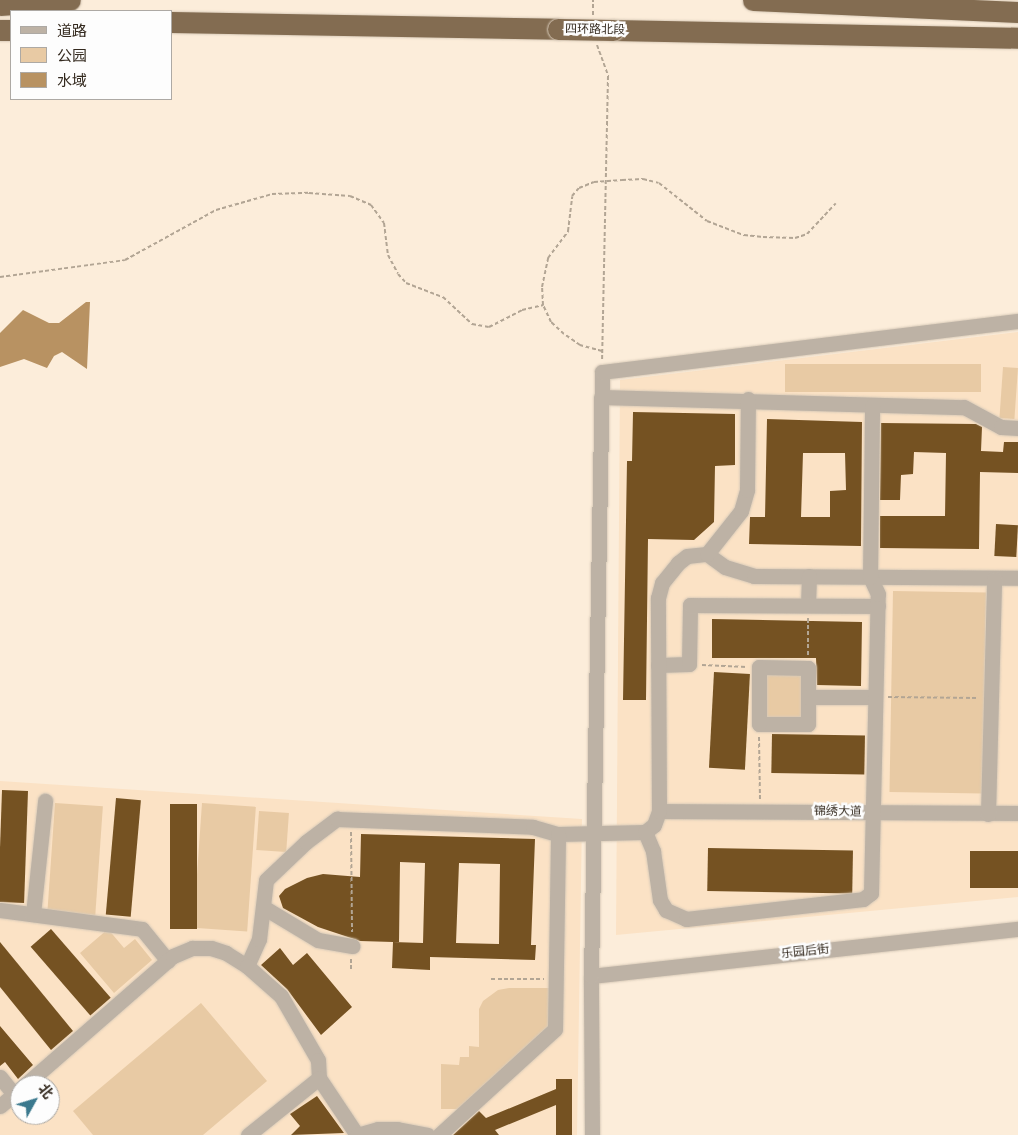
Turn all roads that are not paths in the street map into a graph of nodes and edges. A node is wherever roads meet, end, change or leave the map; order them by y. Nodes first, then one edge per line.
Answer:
1 (70, 0) edge
2 (753, 0) edge
3 (0, 5) edge
4 (1018, 12) edge
5 (172, 22) edge
6 (1018, 38) edge
7 (1018, 321) edge
8 (601, 397) junction
9 (748, 400) junction
10 (872, 406) junction
11 (1018, 428) edge
12 (707, 554) junction
13 (809, 576) junction
14 (870, 577) junction
15 (994, 578) junction
16 (1018, 578) edge
17 (808, 605) junction
18 (878, 606) junction
19 (658, 665) junction
20 (808, 697) junction
21 (875, 697) junction
22 (45, 801) dead end
23 (659, 811) junction
24 (875, 813) junction
25 (1018, 813) edge
26 (988, 814) junction
27 (645, 832) junction
28 (558, 834) junction
29 (594, 834) junction
30 (263, 907) junction
31 (0, 910) edge
32 (32, 914) junction
33 (1018, 928) edge
34 (352, 946) road end
35 (168, 960) junction
36 (247, 966) junction
37 (591, 976) junction
38 (36, 1075) edge
39 (319, 1078) junction
40 (10, 1098) edge
41 (0, 1106) edge
42 (248, 1135) edge
43 (357, 1135) edge
44 (427, 1135) edge
45 (439, 1135) edge
46 (592, 1135) edge

1 - 3 highway
2 - 4 highway
5 - 6 highway, 四环路北段, bridge
7 - 8 street
8 - 9 street
8 - 29 street
9 - 10 street
9 - 12 street
10 - 11 street
10 - 14 street
12 - 13 street
12 - 19 street
13 - 14 street
13 - 17 street
14 - 15 street
14 - 18 street
15 - 16 street
15 - 26 street
17 - 18 street
17 - 19 street
18 - 21 street
19 - 23 street
20 - 20 street
20 - 21 street
21 - 24 street
22 - 32 street
23 - 24 street, 锦绣大道
23 - 27 street
24 - 26 street, 锦绣大道
24 - 27 street
25 - 26 street, 锦绣大道
27 - 29 street
28 - 29 street
28 - 30 street
28 - 45 street
29 - 37 street
30 - 34 street
30 - 36 street
31 - 32 street
32 - 35 street
33 - 37 street, 乐园后街
35 - 36 street
35 - 38 street
36 - 39 street
37 - 46 street
39 - 42 street
39 - 43 street
40 - 41 street
43 - 44 street

